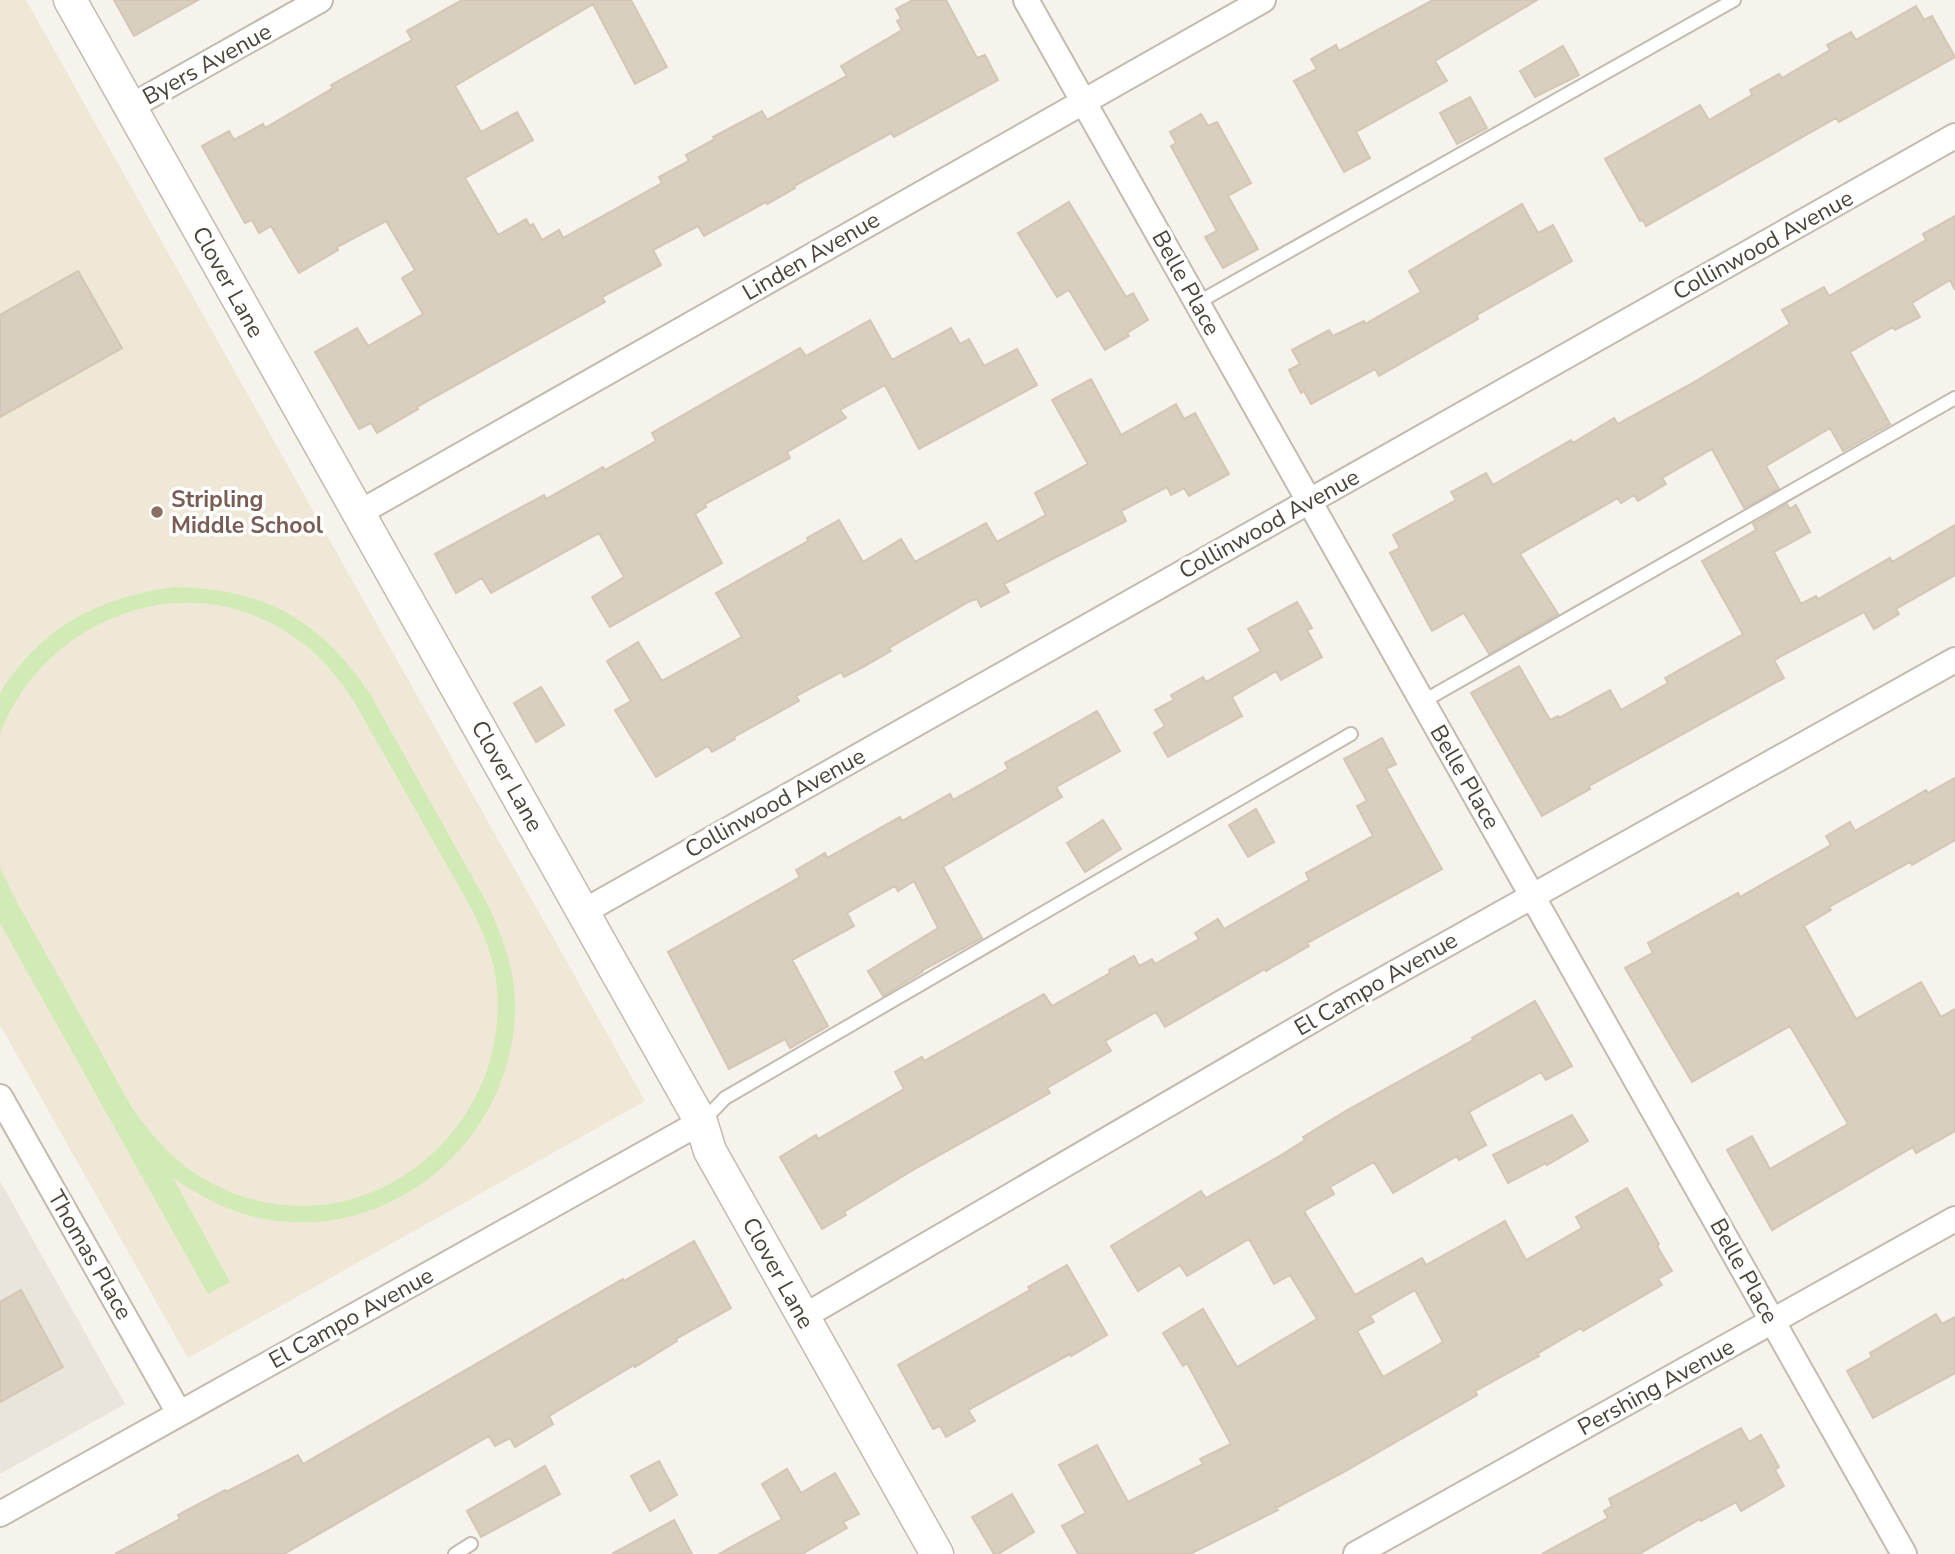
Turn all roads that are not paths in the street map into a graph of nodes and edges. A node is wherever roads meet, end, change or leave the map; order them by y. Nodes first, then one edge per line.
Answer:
1 (70, 0) edge
2 (320, 0) edge
3 (1026, 0) edge
4 (1263, 0) edge
5 (1734, 0) edge
6 (1083, 102) junction
7 (130, 107) junction
8 (1955, 136) edge
9 (1197, 303) junction
10 (1955, 398) edge
11 (1309, 501) junction
12 (359, 513) junction
13 (1955, 660) edge
14 (1422, 702) junction
15 (1351, 734) dead end
16 (1532, 896) junction
17 (583, 912) junction
18 (0, 1097) edge
19 (701, 1122) junction
20 (1955, 1219) edge
21 (803, 1317) junction
22 (1773, 1322) junction
23 (180, 1413) junction
24 (0, 1514) edge
25 (471, 1544) dead end
26 (455, 1554) edge
27 (937, 1554) edge
28 (1356, 1554) edge
29 (1904, 1554) edge

1 - 7 street, Clover Lane
2 - 7 street, Byers Avenue
3 - 6 street, Belle Place
4 - 6 street, Linden Avenue
5 - 9 lane
6 - 9 street, Belle Place
6 - 12 street, Linden Avenue
7 - 12 street, Clover Lane
8 - 11 street, Collinwood Avenue
9 - 11 street, Belle Place
10 - 14 lane
11 - 14 street, Belle Place
11 - 17 street, Collinwood Avenue
12 - 17 street, Clover Lane
13 - 16 street, El Campo Avenue
14 - 16 street, Belle Place
15 - 19 lane
16 - 21 street, El Campo Avenue
16 - 22 street, Belle Place
17 - 19 street, Clover Lane
18 - 23 street, Thomas Place
19 - 21 street, Clover Lane
19 - 23 street, El Campo Avenue
20 - 22 street, Pershing Avenue
21 - 27 street, Clover Lane
22 - 28 street, Pershing Avenue
22 - 29 street, Belle Place
23 - 24 street, El Campo Avenue
25 - 26 lane

